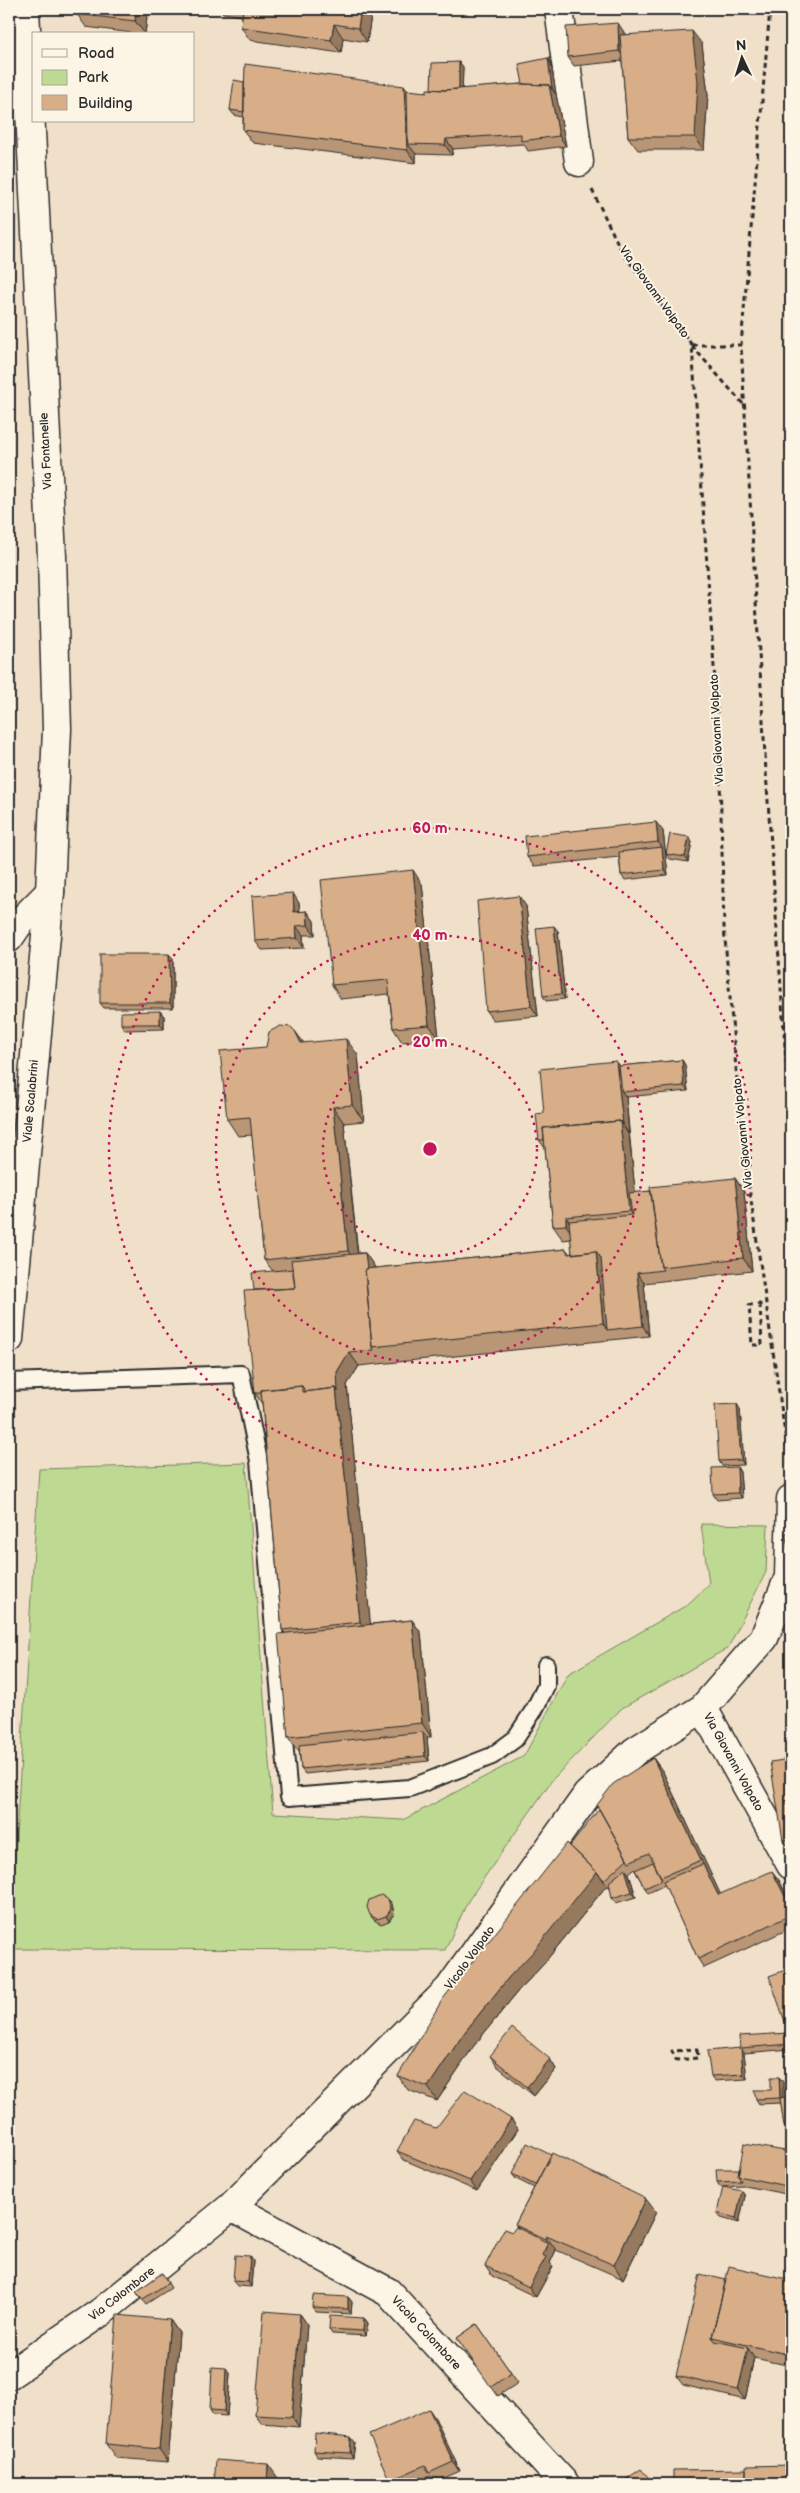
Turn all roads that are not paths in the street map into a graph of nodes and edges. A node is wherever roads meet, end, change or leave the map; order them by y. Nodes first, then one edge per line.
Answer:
1 (25, 9) edge
2 (558, 9) edge
3 (579, 162) road end
4 (50, 892) junction
5 (9, 938) edge
6 (9, 1339) edge
7 (9, 1382) edge
8 (791, 1499) edge
9 (546, 1665) dead end
10 (703, 1708) junction
11 (791, 1865) edge
12 (231, 2207) junction
13 (9, 2374) edge
14 (565, 2484) edge

1 - 4 street, Via Fontanelle
2 - 3 street
4 - 5 street
4 - 6 street, Viale Scalabrini
7 - 9 lane
8 - 10 street, Via Giovanni Volpato
10 - 11 street, Via Giovanni Volpato
10 - 12 street, Vicolo Volpato
12 - 13 street, Via Colombare
12 - 14 street, Vicolo Colombare

